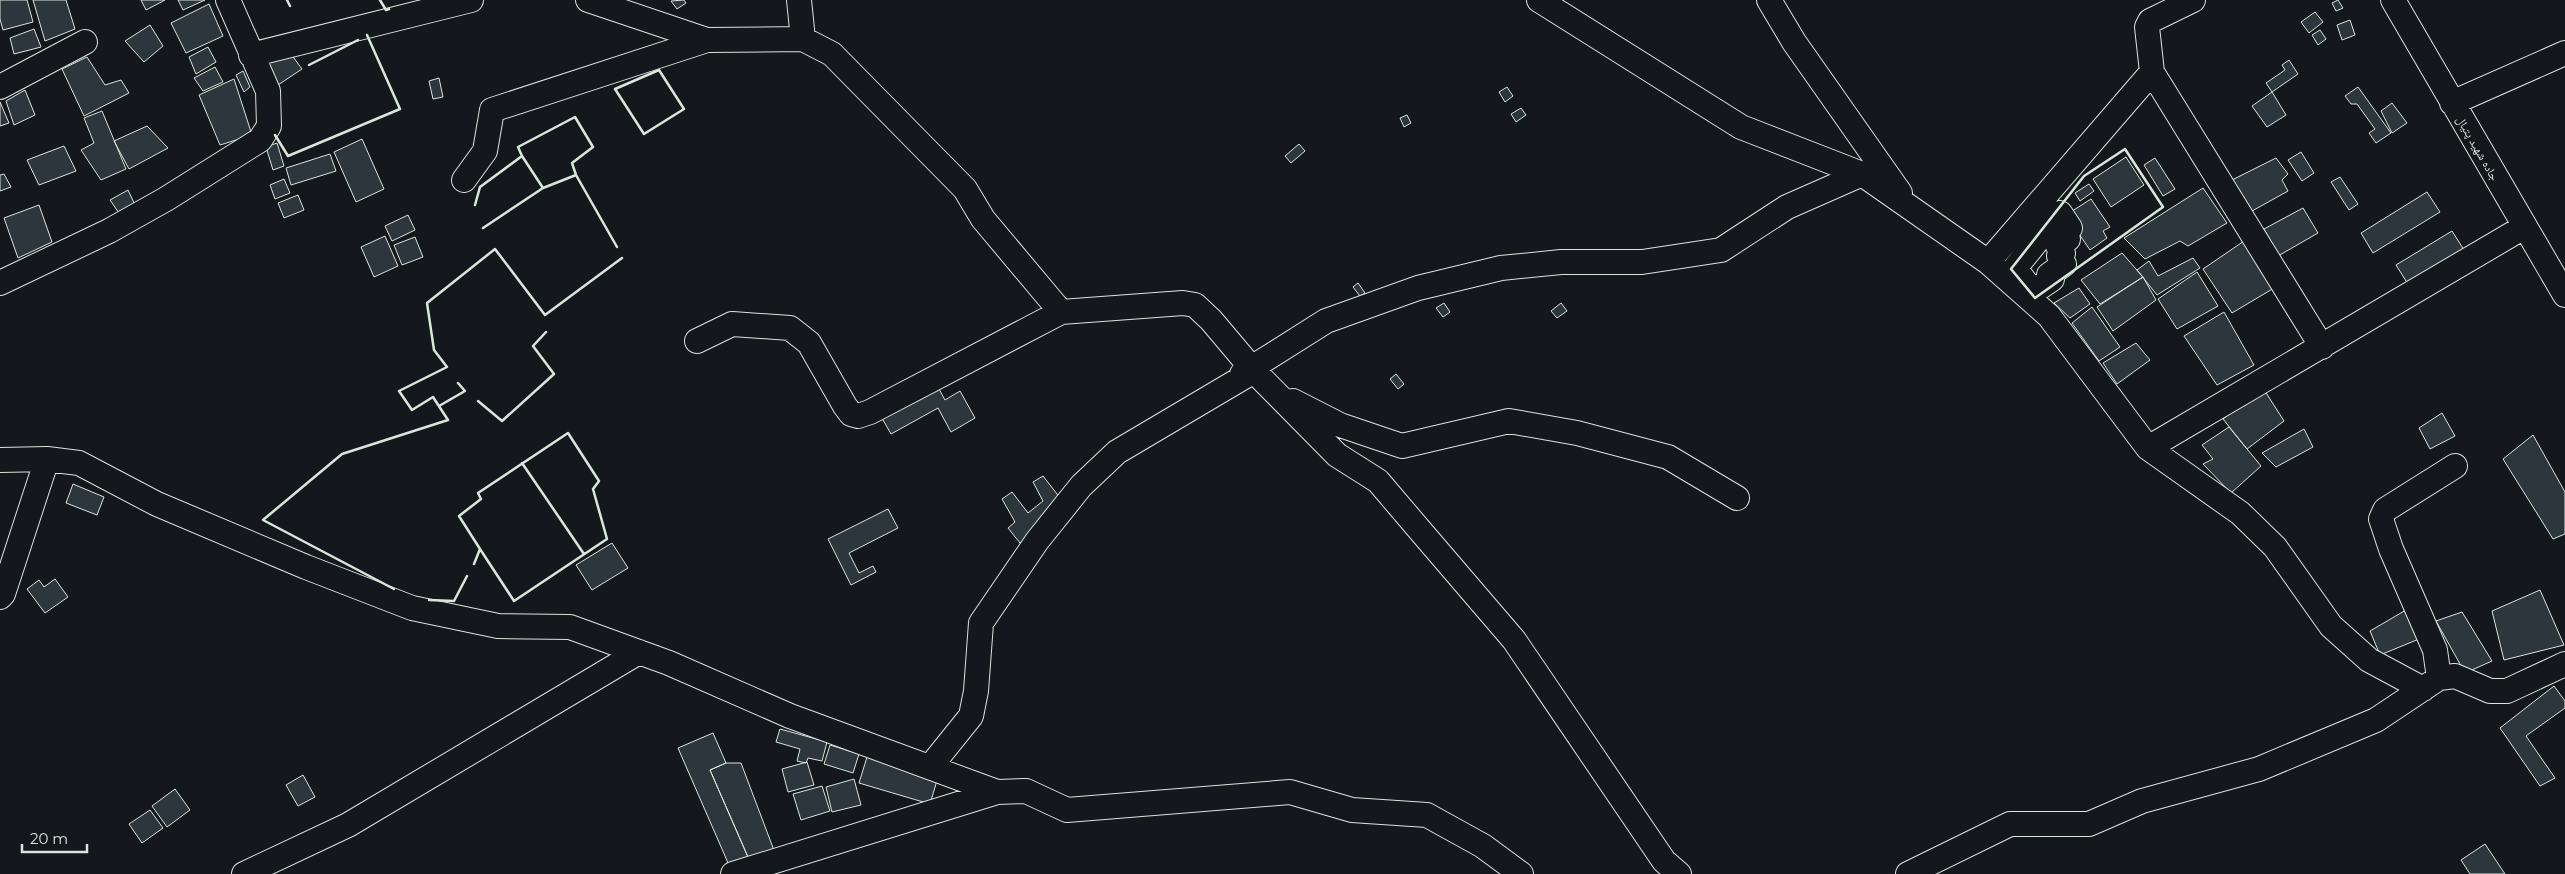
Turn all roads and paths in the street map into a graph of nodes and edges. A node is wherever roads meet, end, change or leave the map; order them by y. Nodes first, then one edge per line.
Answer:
1 (228, 0) edge
2 (471, 0) edge
3 (588, 0) edge
4 (799, 0) edge
5 (1539, 0) edge
6 (1770, 0) edge
7 (2193, 0) edge
8 (2393, 0) edge
9 (803, 39) junction
10 (707, 40) junction
11 (85, 42) dead end
12 (2565, 53) edge
13 (251, 55) junction
14 (2152, 72) junction
15 (0, 87) edge
16 (2452, 103) junction
17 (1862, 174) junction
18 (464, 180) dead end
19 (1909, 207) junction
20 (2524, 227) junction
21 (1988, 262) junction
22 (0, 283) edge
23 (2565, 294) edge
24 (1061, 312) junction
25 (697, 342) dead end
26 (2322, 347) junction
27 (1254, 371) junction
28 (2148, 448) junction
29 (47, 459) junction
30 (0, 460) edge
31 (2455, 466) dead end
32 (1737, 498) dead end
33 (0, 597) edge
34 (639, 652) junction
35 (2565, 664) edge
36 (2431, 683) junction
37 (930, 767) junction
38 (997, 792) junction
39 (244, 874) edge
40 (733, 874) edge
41 (1521, 874) edge
42 (1679, 874) edge
43 (1908, 874) edge

1 - 13 street
2 - 13 street
3 - 10 street
4 - 9 street
5 - 17 street
6 - 19 street
7 - 14 street
8 - 16 street, جاده شهید پتیال
9 - 10 street
9 - 24 street
10 - 18 street
11 - 15 street
12 - 16 street
13 - 22 street
14 - 21 street
14 - 26 street
16 - 20 street, جاده شهید پتیال
17 - 19 street
17 - 32 street
19 - 21 street
20 - 23 street, جاده شهید پتیال
20 - 26 street
21 - 28 street
24 - 25 street
24 - 27 street
26 - 28 street
27 - 37 street
27 - 42 street
28 - 36 street
29 - 30 street
29 - 33 street
29 - 34 street
31 - 36 street
34 - 37 street
34 - 39 street
35 - 36 street
36 - 43 street
37 - 38 street
38 - 40 street
38 - 41 street

